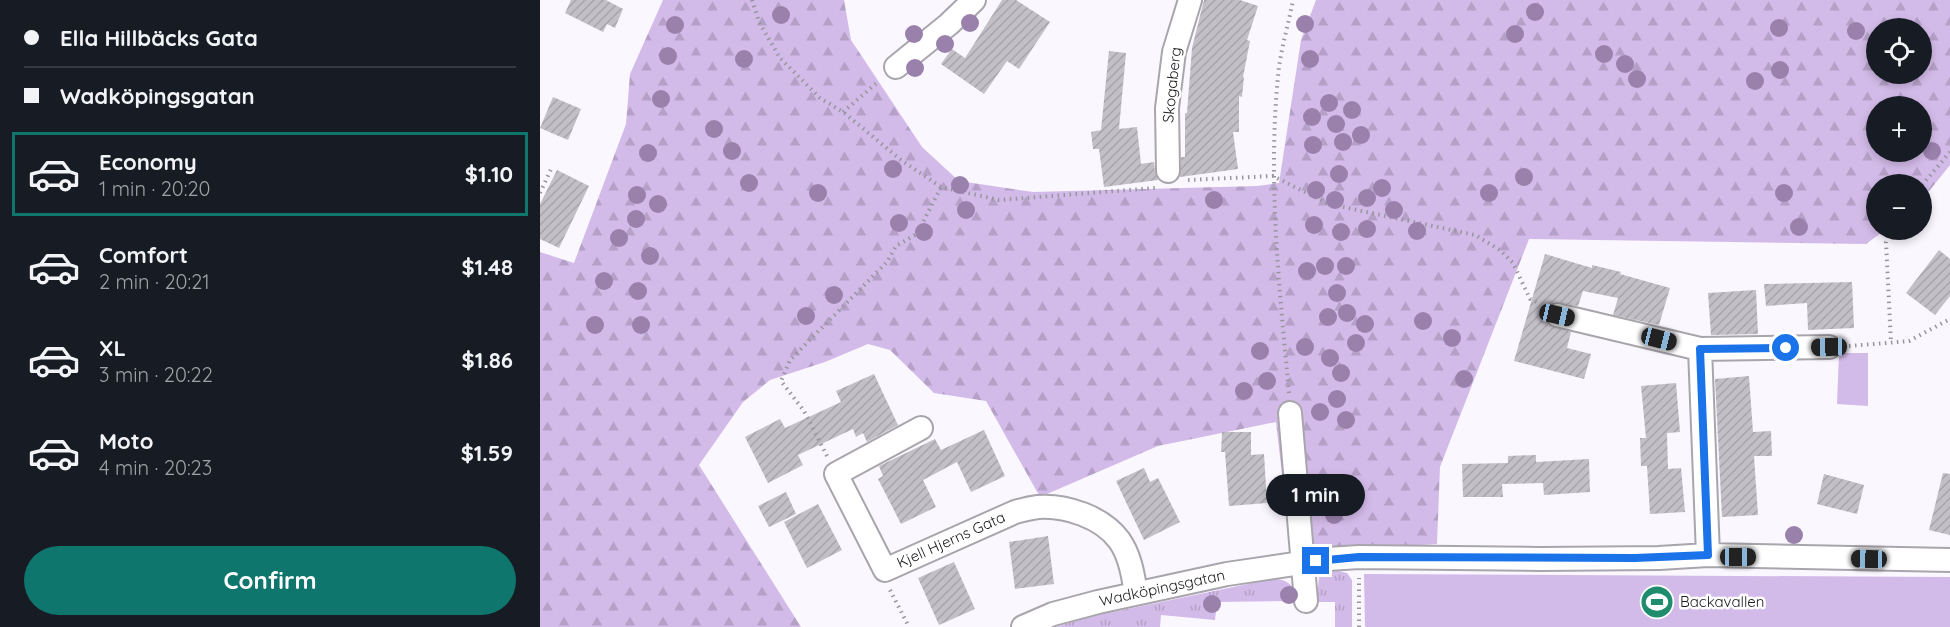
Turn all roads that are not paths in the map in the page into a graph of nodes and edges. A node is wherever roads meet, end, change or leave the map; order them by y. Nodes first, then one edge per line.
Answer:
1 (974, 0) edge
2 (1190, 0) edge
3 (896, 67) road end
4 (1170, 180) road end
5 (1557, 315) road end
6 (1829, 347) road end
7 (1700, 349) junction
8 (1290, 413) road end
9 (921, 428) dead end
10 (1708, 555) junction
11 (1950, 560) edge
12 (1304, 563) junction
13 (1136, 593) junction
14 (1306, 601) dead end
15 (1023, 627) edge

1 - 3 street
2 - 4 street, Skogaberg
5 - 7 street
6 - 7 street
7 - 10 street
8 - 12 street
9 - 13 street, Kjell Hjerns Gata
10 - 11 street, Wadköpingsgatan
10 - 12 street, Wadköpingsgatan
12 - 13 street, Wadköpingsgatan
12 - 14 street
13 - 15 street, Wadköpingsgatan

